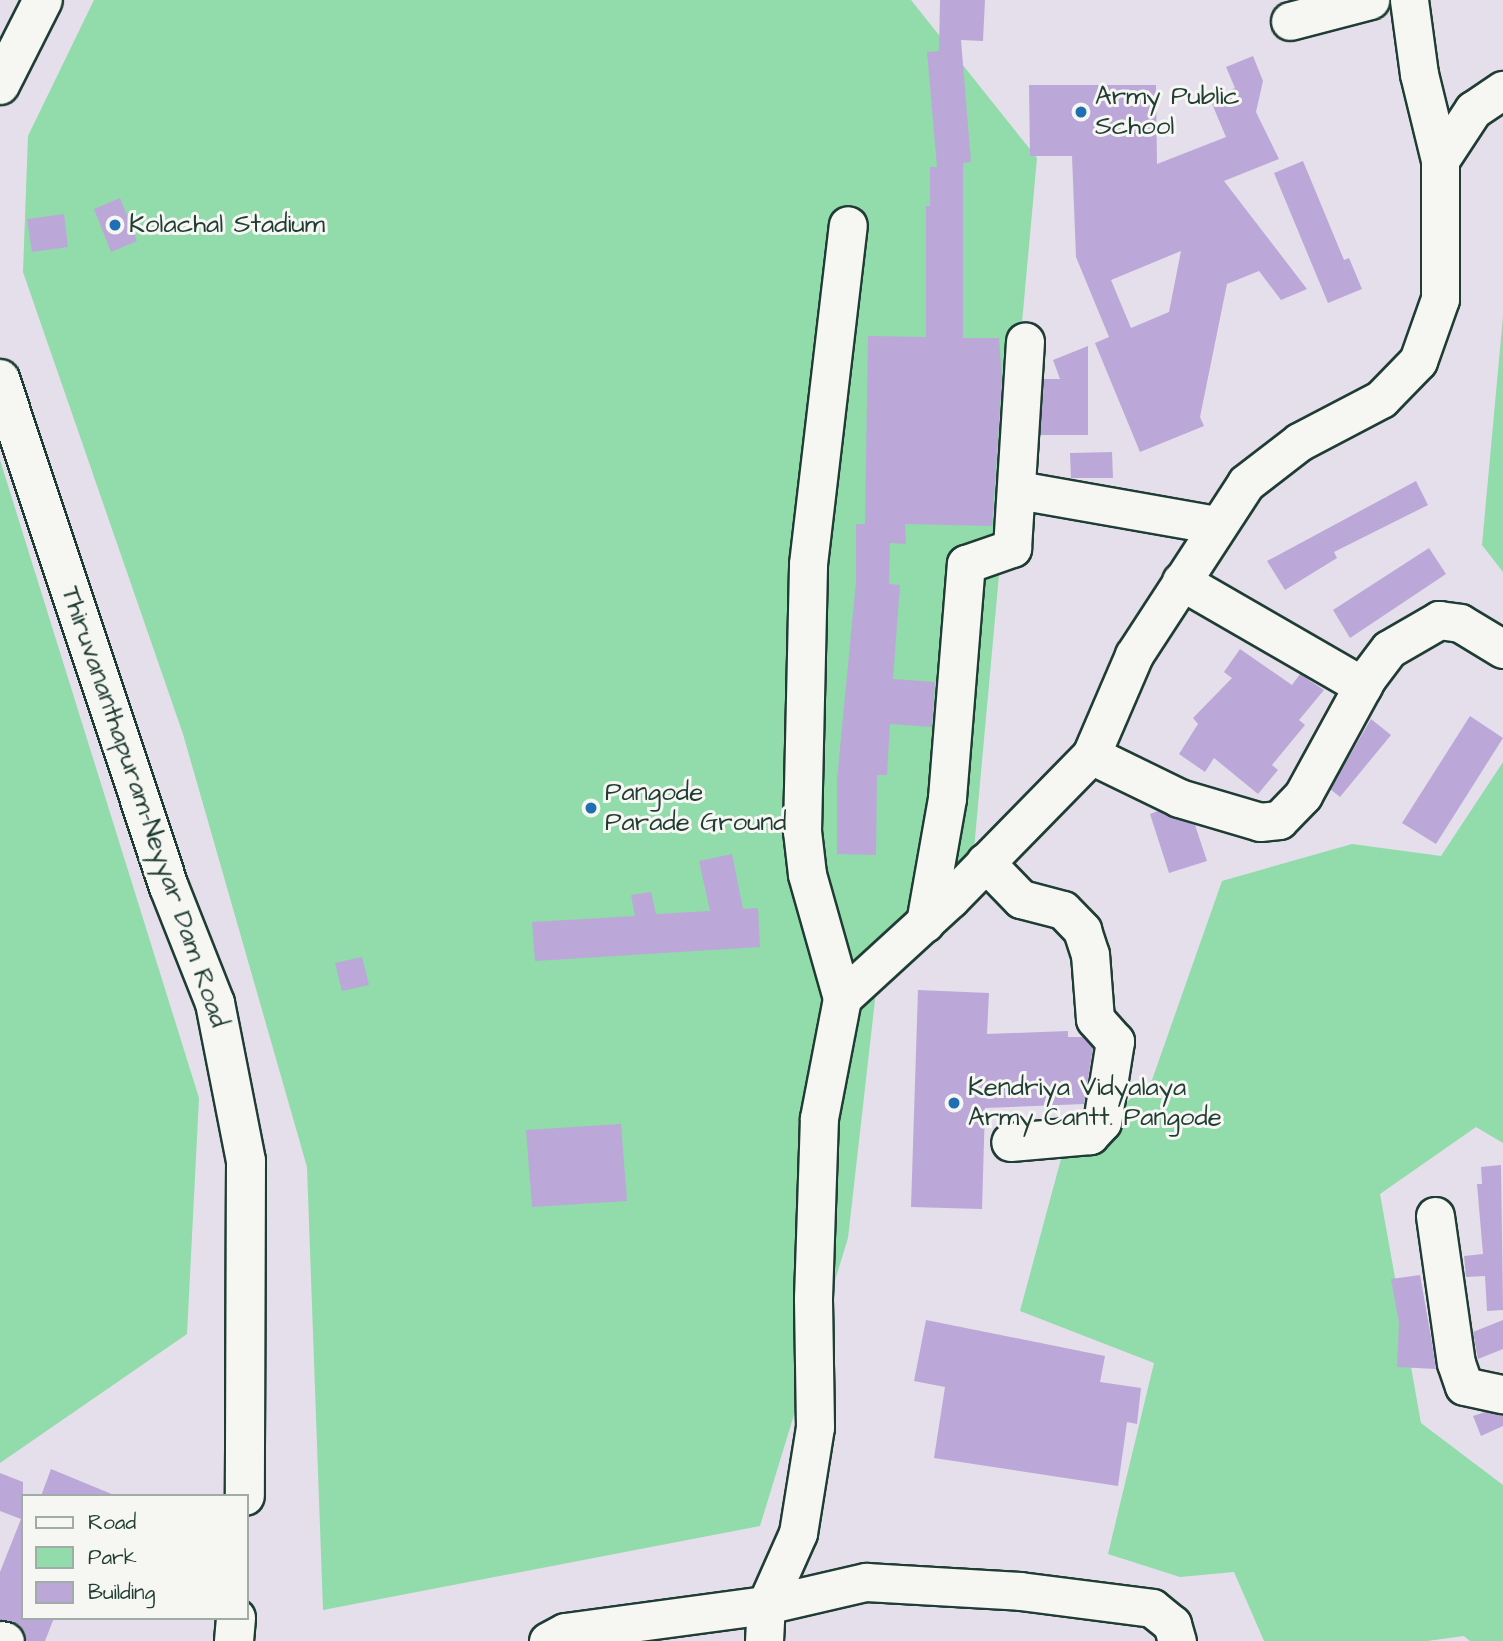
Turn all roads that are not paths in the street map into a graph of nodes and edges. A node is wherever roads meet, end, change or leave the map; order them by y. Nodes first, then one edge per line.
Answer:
1 (43, 0) edge
2 (1370, 0) edge
3 (1409, 0) edge
4 (1290, 21) dead end
5 (0, 85) edge
6 (1503, 90) edge
7 (1440, 160) junction
8 (848, 225) dead end
9 (1025, 341) dead end
10 (0, 379) edge
11 (1018, 490) junction
12 (1216, 525) junction
13 (1181, 581) junction
14 (1503, 649) edge
15 (1363, 686) junction
16 (1091, 755) junction
17 (985, 862) junction
18 (925, 923) junction
19 (842, 998) junction
20 (1010, 1142) dead end
21 (1435, 1216) dead end
22 (1503, 1394) edge
23 (245, 1494) edge
24 (766, 1605) junction
25 (236, 1620) edge
26 (234, 1641) edge
27 (548, 1641) edge
28 (764, 1641) edge
29 (1177, 1641) edge

1 - 5 main road
2 - 4 street
3 - 7 street
6 - 7 street
7 - 12 street
8 - 19 street
9 - 11 street
10 - 23 main road, Thiruvananthapuram-Neyyar Dam Road
11 - 12 street
11 - 18 street
12 - 13 street
13 - 15 street
13 - 16 street
14 - 15 street
15 - 16 street
16 - 17 street
17 - 18 street
17 - 20 street
18 - 19 street
19 - 24 street
21 - 22 street
24 - 27 street
24 - 28 street
24 - 29 street
25 - 26 main road

